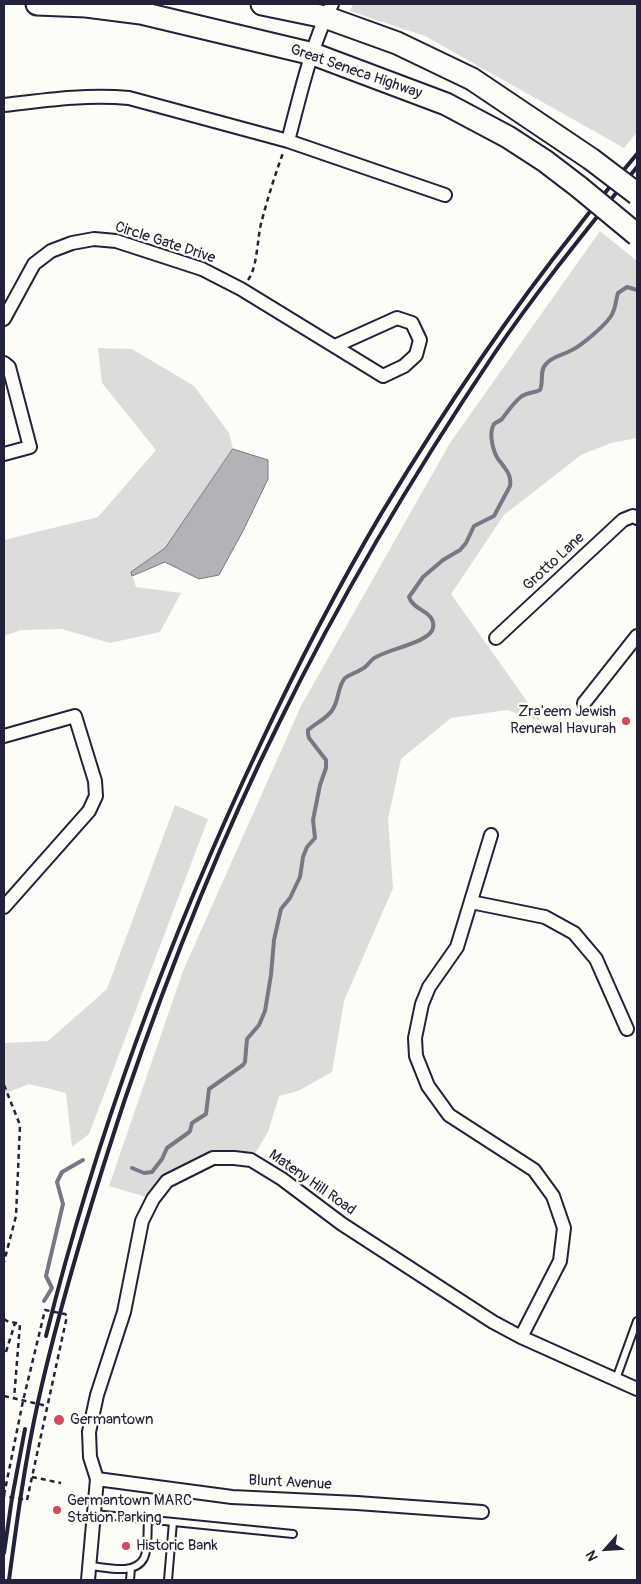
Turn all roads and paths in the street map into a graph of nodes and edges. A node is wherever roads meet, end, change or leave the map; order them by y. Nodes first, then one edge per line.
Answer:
1 (38, 4) edge
2 (262, 4) edge
3 (329, 10) edge
4 (313, 54) junction
5 (4, 105) edge
6 (288, 142) junction
7 (637, 194) edge
8 (445, 195) dead end
9 (637, 235) edge
10 (241, 289) junction
11 (4, 319) edge
12 (336, 346) junction
13 (4, 363) edge
14 (4, 454) edge
15 (637, 518) edge
16 (637, 636) edge
17 (496, 638) dead end
18 (584, 703) dead end
19 (4, 736) edge
20 (491, 835) dead end
21 (471, 902) junction
22 (4, 907) edge
23 (627, 1029) dead end
24 (4, 1085) edge
25 (4, 1262) edge
26 (4, 1319) edge
27 (637, 1321) edge
28 (15, 1323) junction
29 (521, 1337) junction
30 (6, 1352) dead end
31 (616, 1380) junction
32 (637, 1390) edge
33 (4, 1396) edge
34 (14, 1399) junction
35 (23, 1401) junction
36 (48, 1406) junction
37 (32, 1477) junction
38 (97, 1479) junction
39 (62, 1484) dead end
40 (4, 1496) edge
41 (482, 1512) dead end
42 (94, 1514) junction
43 (148, 1519) junction
44 (173, 1522) junction
45 (294, 1534) dead end
46 (90, 1566) junction
47 (131, 1568) junction
48 (88, 1580) edge
49 (130, 1580) edge
50 (168, 1580) edge

1 - 4 main road, Great Seneca Highway
2 - 3 main road
3 - 4 street
3 - 7 main road, bridge
4 - 6 street
4 - 9 main road, Great Seneca Highway, bridge
5 - 6 street
6 - 8 street
6 - 10 path
10 - 11 street, Circle Gate Drive
10 - 12 street, Circle Gate Drive
12 - 12 street, Circle Gate Drive
13 - 14 street
15 - 17 street, Grotto Lane
16 - 18 street
19 - 22 street
20 - 21 street
21 - 23 street
21 - 29 street
24 - 25 path
26 - 28 path
27 - 31 lane
28 - 30 path
28 - 34 path
29 - 31 street, Mateny Hill Road
29 - 38 street, Mateny Hill Road
31 - 32 street, Mateny Hill Road
33 - 34 path
34 - 35 path
35 - 36 path
35 - 36 path
35 - 40 path
36 - 37 path
37 - 39 path
37 - 40 path
38 - 41 street, Blunt Avenue
38 - 42 street, Mateny Hill Road
42 - 43 lane
42 - 46 street, Mateny Hill Road
43 - 44 lane
43 - 47 lane
44 - 45 lane
44 - 50 lane
46 - 47 lane
46 - 48 street, Mateny Hill Road
47 - 49 lane

